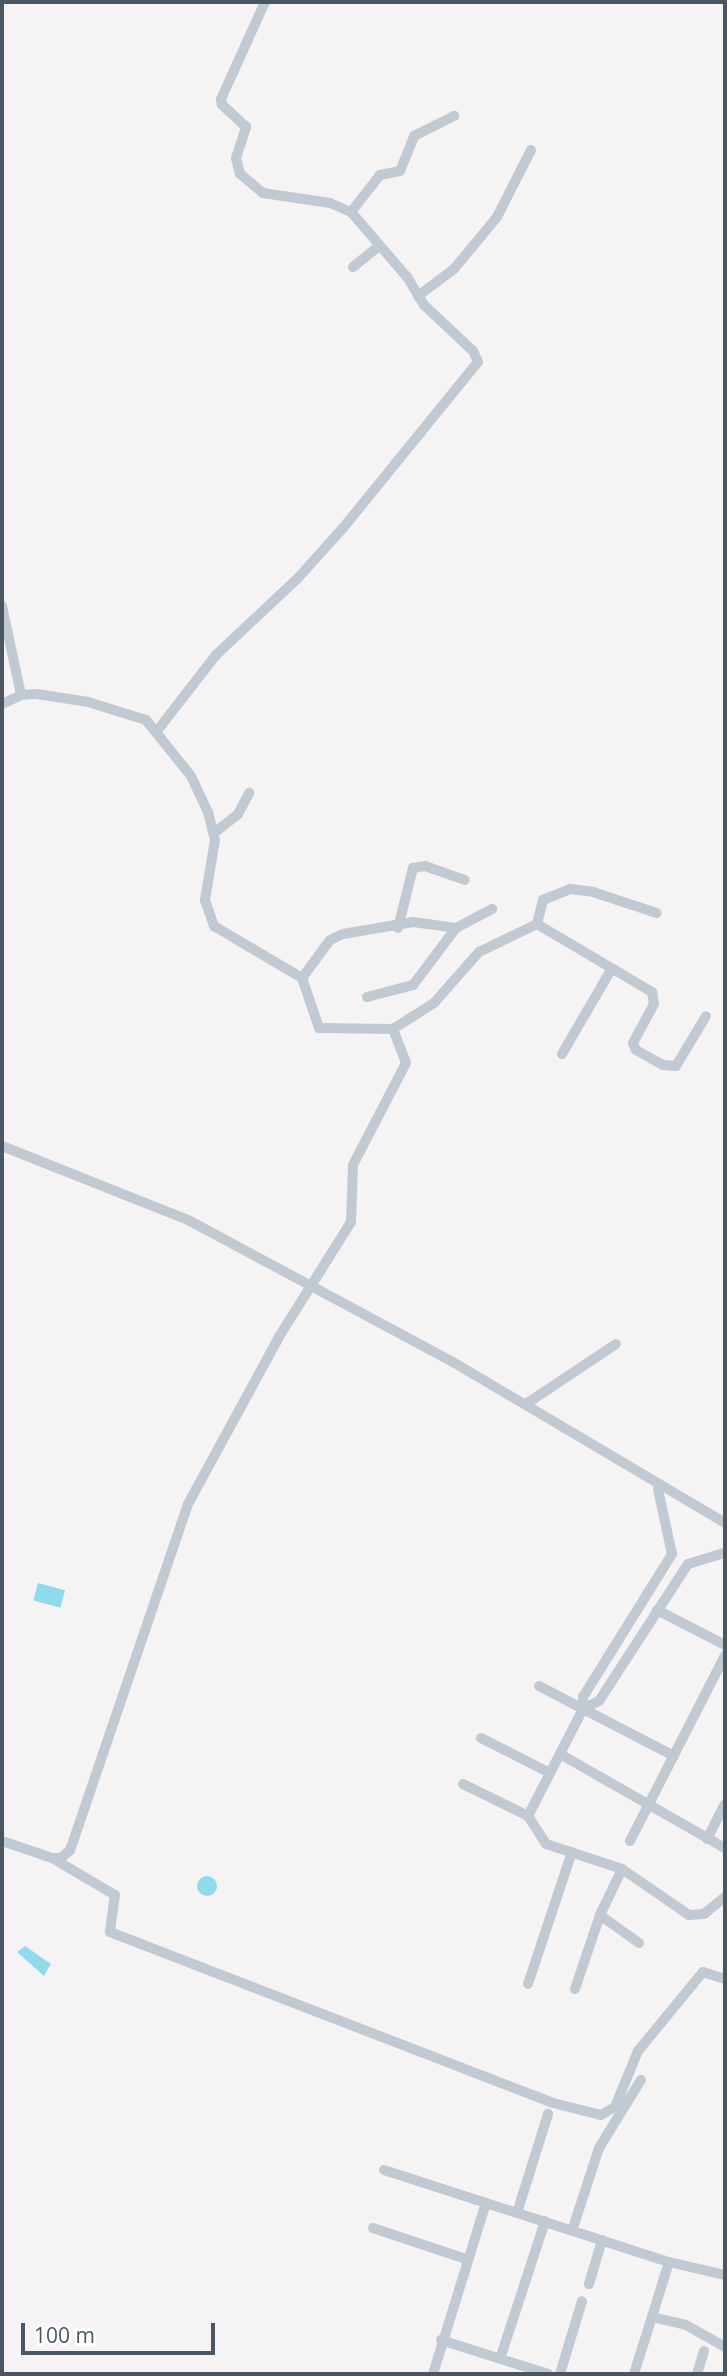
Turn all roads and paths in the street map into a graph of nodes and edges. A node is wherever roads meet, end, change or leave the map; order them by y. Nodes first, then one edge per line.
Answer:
1 (265, 2) edge
2 (454, 116) dead end
3 (531, 150) dead end
4 (351, 212) junction
5 (378, 247) junction
6 (353, 267) dead end
7 (418, 296) junction
8 (2, 606) edge
9 (21, 695) junction
10 (2, 704) edge
11 (156, 731) junction
12 (249, 793) dead end
13 (214, 833) junction
14 (465, 880) dead end
15 (492, 909) dead end
16 (657, 913) dead end
17 (537, 924) junction
18 (398, 928) junction
19 (456, 928) junction
20 (612, 968) junction
21 (302, 978) junction
22 (367, 996) dead end
23 (706, 1016) dead end
24 (393, 1029) junction
25 (562, 1054) dead end
26 (2, 1146) edge
27 (310, 1285) junction
28 (616, 1344) dead end
29 (526, 1404) junction
30 (658, 1489) dead end
31 (725, 1523) edge
32 (725, 1553) edge
33 (672, 1554) junction
34 (688, 1564) junction
35 (657, 1610) junction
36 (725, 1645) edge
37 (725, 1655) edge
38 (539, 1686) dead end
39 (583, 1709) junction
40 (481, 1738) dead end
41 (560, 1754) junction
42 (674, 1756) junction
43 (550, 1773) junction
44 (463, 1784) dead end
45 (725, 1804) edge
46 (648, 1806) junction
47 (530, 1820) junction
48 (708, 1839) junction
49 (630, 1841) dead end
50 (3, 1845) edge
51 (725, 1848) edge
52 (572, 1852) junction
53 (52, 1858) junction
54 (622, 1869) junction
55 (725, 1897) edge
56 (600, 1915) junction
57 (639, 1943) dead end
58 (725, 1979) edge
59 (528, 1984) dead end
60 (575, 1989) dead end
61 (641, 2080) dead end
62 (548, 2113) dead end
63 (384, 2170) dead end
64 (486, 2203) junction
65 (517, 2213) junction
66 (545, 2221) junction
67 (373, 2228) dead end
68 (572, 2231) junction
69 (602, 2240) junction
70 (467, 2259) junction
71 (669, 2262) junction
72 (725, 2275) edge
73 (589, 2284) dead end
74 (582, 2301) dead end
75 (652, 2317) junction
76 (440, 2340) junction
77 (725, 2347) edge
78 (704, 2351) dead end
79 (500, 2359) junction
80 (433, 2374) edge
81 (548, 2374) edge
82 (559, 2374) edge
83 (634, 2374) edge
84 (697, 2374) edge

1 - 4 street
2 - 4 street
3 - 7 street
4 - 5 street
5 - 6 street
5 - 7 street
7 - 11 street
8 - 9 street
9 - 10 street
9 - 11 street
11 - 13 street
12 - 13 street
13 - 21 street
14 - 18 street
15 - 19 street
16 - 17 street
17 - 20 street
17 - 24 street
18 - 19 street
18 - 21 street
19 - 22 street
20 - 23 street
20 - 25 street
21 - 24 street
24 - 27 street
26 - 27 street
27 - 29 street
27 - 53 street
28 - 29 street
29 - 31 street
30 - 33 street
32 - 34 street
33 - 34 street
33 - 39 street
34 - 35 street
35 - 36 street
35 - 39 street
37 - 42 street
38 - 39 street
39 - 41 street
39 - 42 street
40 - 43 street
41 - 43 street
41 - 46 street
42 - 46 street
43 - 47 street
44 - 47 street
45 - 48 street
46 - 48 street
46 - 49 street
47 - 52 street
48 - 51 street
50 - 53 street
52 - 54 street
52 - 59 street
53 - 58 street
54 - 55 street
54 - 56 street
56 - 57 street
56 - 60 street
61 - 68 street
62 - 65 street
63 - 64 street
64 - 65 street
64 - 70 street
65 - 66 street
66 - 68 street
66 - 79 street
67 - 70 street
68 - 69 street
69 - 71 street
69 - 73 street
70 - 76 street
71 - 72 street
71 - 75 street
74 - 82 street
75 - 77 street
75 - 83 street
76 - 79 street
76 - 80 street
78 - 84 street
79 - 81 street

